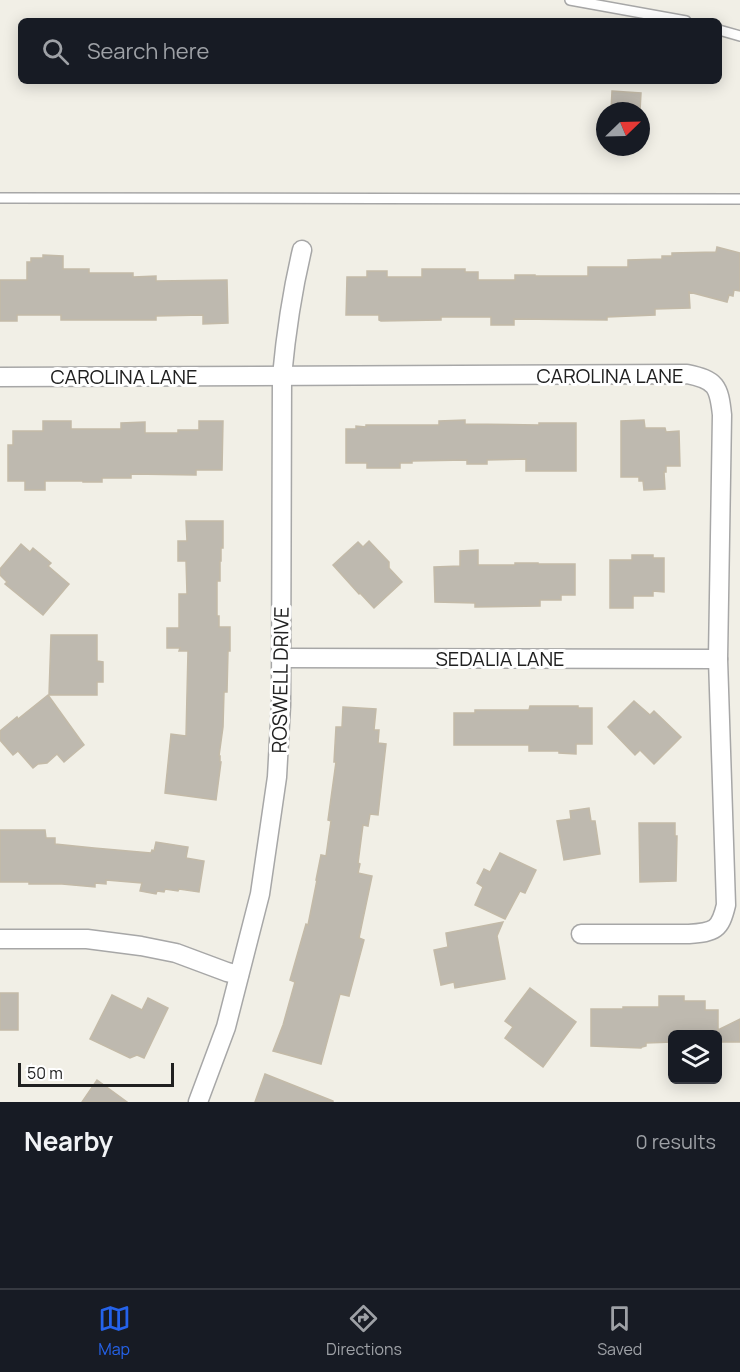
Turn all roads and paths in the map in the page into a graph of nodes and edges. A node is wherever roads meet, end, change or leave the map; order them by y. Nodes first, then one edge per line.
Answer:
1 (570, 0) edge
2 (669, 18) edge
3 (722, 31) edge
4 (740, 36) edge
5 (0, 198) edge
6 (740, 199) edge
7 (302, 250) dead end
8 (282, 376) junction
9 (0, 377) edge
10 (282, 657) junction
11 (718, 658) junction
12 (581, 934) dead end
13 (0, 939) edge
14 (239, 975) junction
15 (198, 1102) edge

1 - 2 lane
3 - 4 lane
5 - 6 lane
7 - 8 street, ROSWELL DRIVE
8 - 9 street, CAROLINA LANE
8 - 10 street, ROSWELL DRIVE
8 - 11 street, CAROLINA LANE
10 - 11 street, SEDALIA LANE
10 - 14 street, ROSWELL DRIVE
11 - 12 street, CAROLINA LANE
13 - 14 street
14 - 15 street, ROSWELL DRIVE

